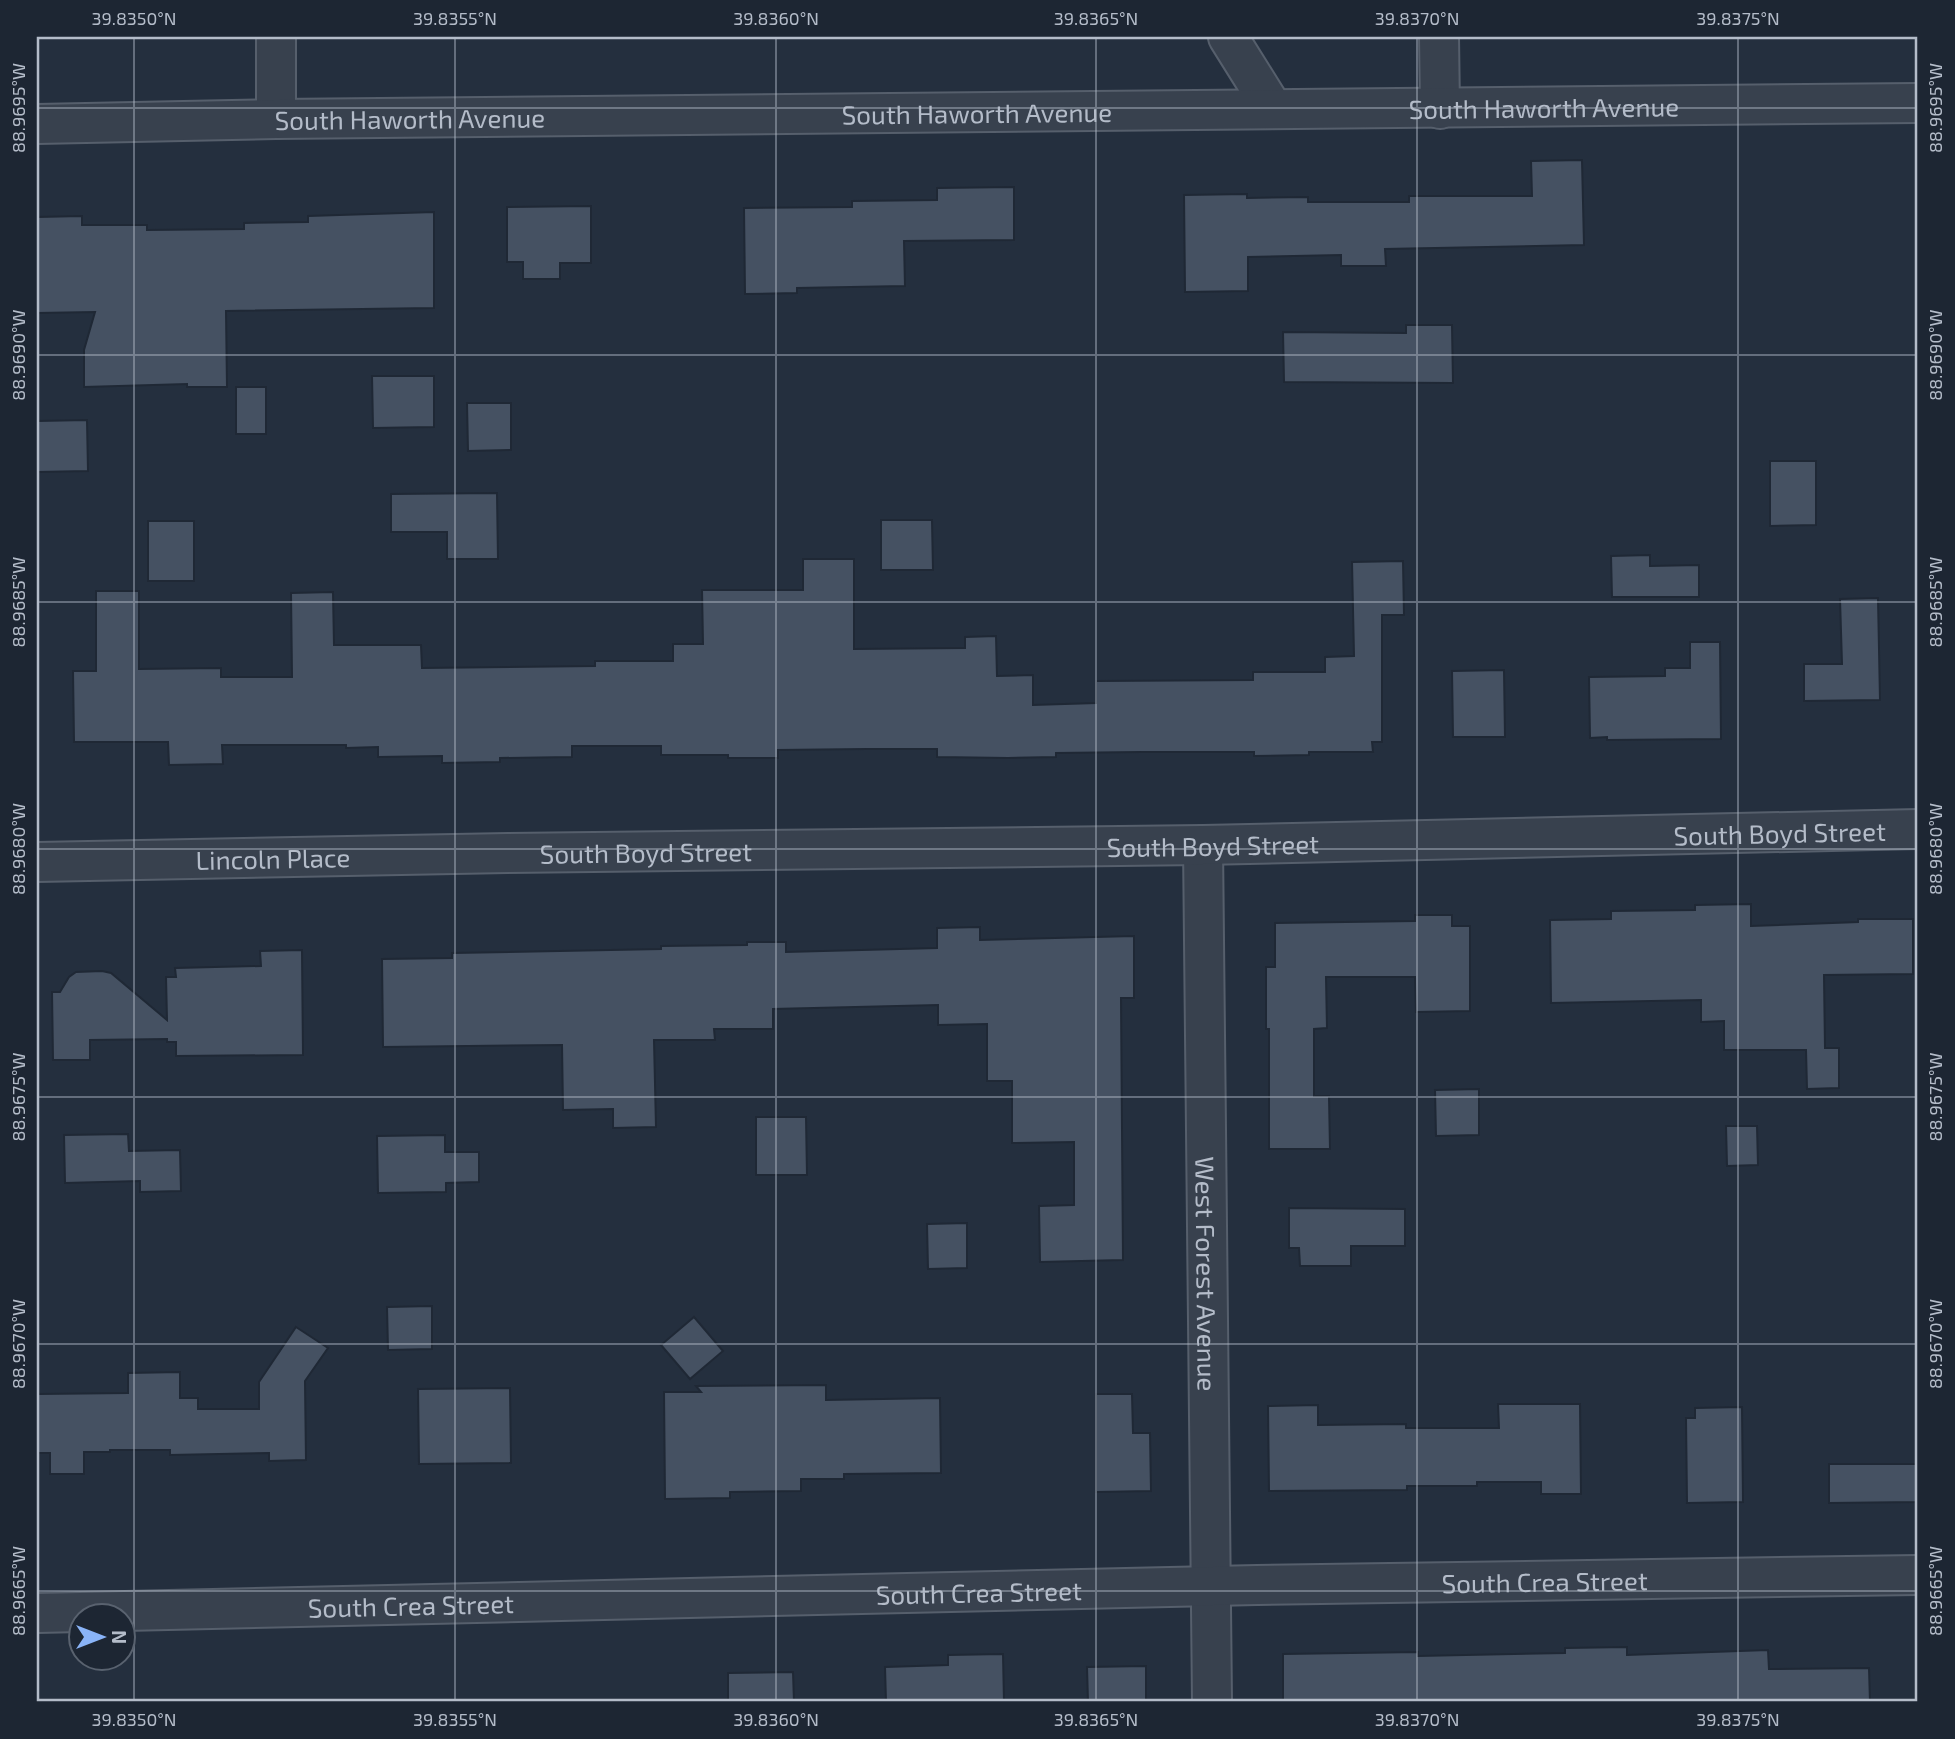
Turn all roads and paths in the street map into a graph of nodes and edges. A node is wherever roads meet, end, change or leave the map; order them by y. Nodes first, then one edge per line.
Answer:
1 (275, 37) edge
2 (1228, 37) edge
3 (1439, 37) edge
4 (1918, 103) edge
5 (1273, 109) junction
6 (1440, 109) junction
7 (276, 119) junction
8 (37, 124) edge
9 (1918, 829) edge
10 (1203, 845) junction
11 (508, 853) joint
12 (37, 863) edge
13 (1918, 1575) edge
14 (1210, 1586) junction
15 (37, 1613) edge
16 (1212, 1702) edge

1 - 7 street
2 - 5 street
3 - 6 street
4 - 6 street, South Haworth Avenue
5 - 6 street, South Haworth Avenue
5 - 7 street, South Haworth Avenue
7 - 8 street, South Haworth Avenue
9 - 10 street, South Boyd Street
10 - 11 street, South Boyd Street
10 - 14 street, West Forest Avenue
11 - 12 street, Lincoln Place
13 - 14 street, South Crea Street
14 - 15 street, South Crea Street
14 - 16 street, West Forest Avenue

